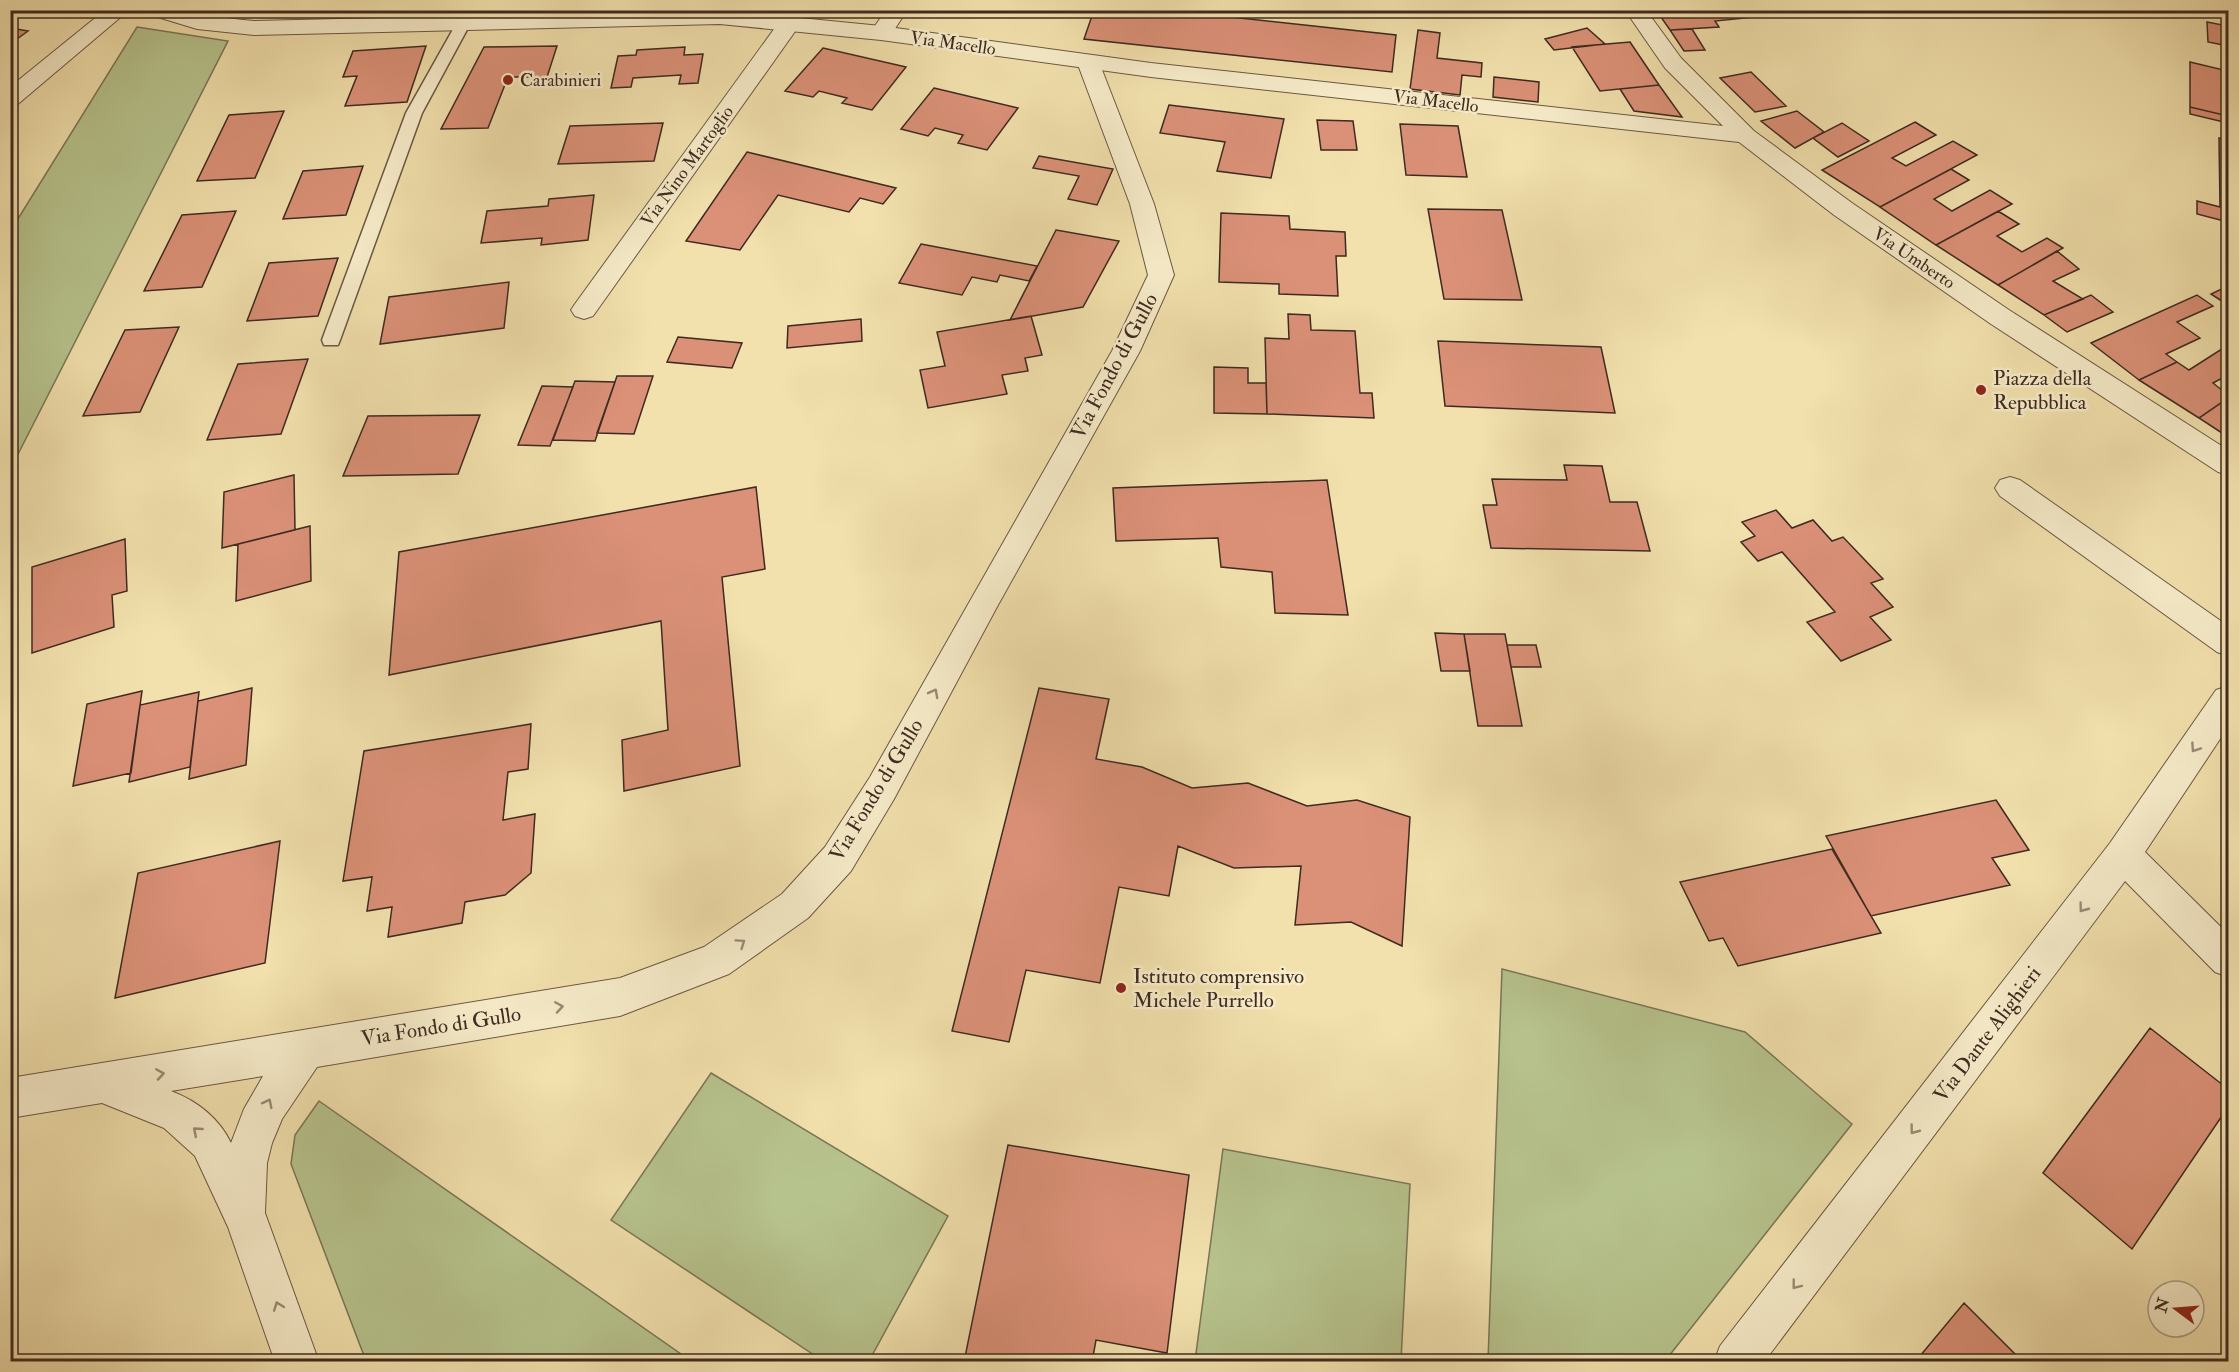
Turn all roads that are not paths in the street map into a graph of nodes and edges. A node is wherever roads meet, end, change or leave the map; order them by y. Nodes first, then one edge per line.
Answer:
1 (118, 10) edge
2 (159, 10) edge
3 (897, 10) edge
4 (1635, 10) edge
5 (759, 15) edge
6 (505, 17) edge
7 (790, 23) junction
8 (463, 24) junction
9 (881, 33) junction
10 (1088, 62) junction
11 (10, 99) edge
12 (1746, 136) junction
13 (584, 310) dead end
14 (331, 340) dead end
15 (2229, 464) edge
16 (2010, 489) dead end
17 (2229, 643) edge
18 (2229, 700) edge
19 (2122, 855) junction
20 (2229, 958) edge
21 (306, 1049) junction
22 (102, 1083) junction
23 (10, 1098) edge
24 (247, 1220) junction
25 (297, 1362) edge
26 (1736, 1362) edge

1 - 11 street
2 - 8 street, Via Macello
3 - 9 street
4 - 12 street, Via Umberto
5 - 6 street, Via Macello
5 - 7 street, Via Macello
6 - 8 street, Via Macello
7 - 9 street, Via Macello
7 - 13 street, Via Nino Martoglio
8 - 14 lane
9 - 10 street, Via Macello
10 - 12 street, Via Macello
21 -> 10 street, Via Fondo di Gullo
12 - 15 street, Via Umberto
16 - 17 street
18 -> 19 street, Via Dante Alighieri
19 - 20 street
19 -> 26 street, Via Dante Alighieri
22 -> 21 street, Via Fondo di Gullo
24 -> 21 street
22 - 23 street, Via Fondo di Gullo
24 -> 22 street
25 -> 24 street

